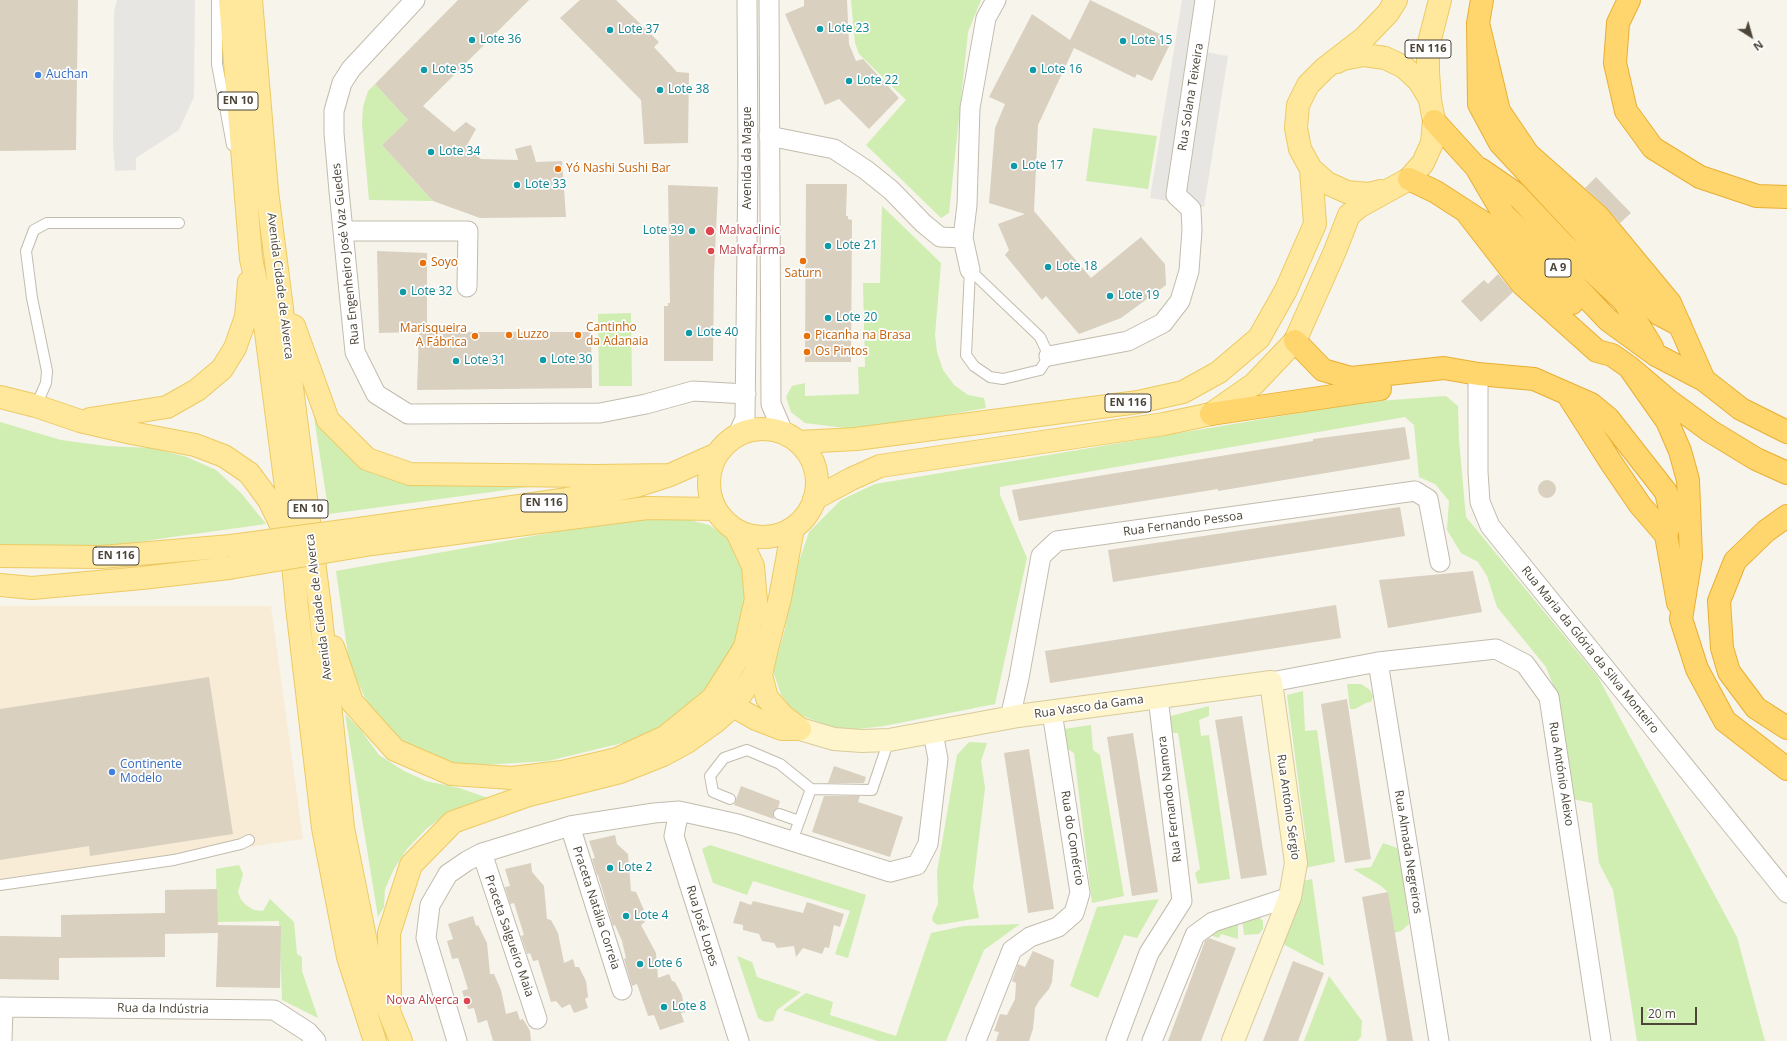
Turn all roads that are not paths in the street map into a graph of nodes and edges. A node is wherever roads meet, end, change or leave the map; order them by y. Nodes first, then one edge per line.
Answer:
1 (217, 0) edge
2 (230, 0) edge
3 (250, 0) edge
4 (415, 0) edge
5 (747, 0) edge
6 (769, 0) edge
7 (996, 0) edge
8 (1205, 0) edge
9 (1396, 0) edge
10 (1440, 0) edge
11 (1482, 0) edge
12 (1629, 0) edge
13 (1324, 69) junction
14 (1430, 100) junction
15 (1434, 121) junction
16 (769, 136) junction
17 (1311, 169) junction
18 (1409, 179) junction
19 (1390, 190) junction
20 (1787, 197) edge
21 (246, 201) junction
22 (179, 223) dead end
23 (343, 231) junction
24 (963, 238) junction
25 (251, 259) junction
26 (970, 270) junction
27 (467, 287) dead end
28 (281, 291) junction
29 (1295, 341) junction
30 (1049, 356) junction
31 (1621, 361) junction
32 (1478, 374) junction
33 (1704, 380) junction
34 (746, 394) junction
35 (0, 398) edge
36 (36, 406) junction
37 (1211, 414) junction
38 (80, 421) junction
39 (1787, 432) edge
40 (738, 434) junction
41 (791, 437) junction
42 (717, 454) junction
43 (1787, 473) edge
44 (670, 475) junction
45 (814, 499) junction
46 (715, 508) junction
47 (1787, 516) edge
48 (793, 528) junction
49 (736, 530) junction
50 (369, 536) junction
51 (0, 556) edge
52 (1440, 562) dead end
53 (0, 585) edge
54 (756, 599) junction
55 (296, 607) junction
56 (320, 608) junction
57 (1681, 619) junction
58 (767, 648) junction
59 (1378, 662) junction
60 (1271, 682) junction
61 (1158, 697) junction
62 (733, 706) junction
63 (1052, 712) junction
64 (1010, 718) junction
65 (1787, 728) edge
66 (800, 729) junction
67 (933, 733) junction
68 (889, 740) junction
69 (1787, 770) edge
70 (811, 789) junction
71 (730, 799) dead end
72 (680, 811) junction
73 (779, 814) dead end
74 (800, 821) junction
75 (570, 826) junction
76 (248, 840) dead end
77 (792, 841) junction
78 (482, 854) junction
79 (0, 885) edge
80 (1787, 893) edge
81 (1290, 897) junction
82 (622, 990) dead end
83 (1, 1007) edge
84 (391, 1013) junction
85 (537, 1019) dead end
86 (2, 1041) edge
87 (316, 1041) edge
88 (375, 1041) edge
89 (401, 1041) edge
90 (457, 1041) edge
91 (739, 1041) edge
92 (976, 1041) edge
93 (1116, 1041) edge
94 (1152, 1041) edge
95 (1233, 1041) edge
96 (1439, 1041) edge
97 (1602, 1041) edge

1 - 21 lane
2 - 21 main road, Avenida Cidade de Alverca / EN 10
3 - 28 main road, Avenida Cidade de Alverca / EN 10
4 - 23 street, Rua Engenheiro José Vaz Guedes
5 - 34 street, Avenida da Mague
6 - 16 street, Avenida da Mague
7 - 24 street
8 - 30 street, Rua Solana Teixeira
9 - 13 main road
10 - 14 main road, EN 116
11 - 33 highway
12 - 20 highway
13 - 14 main road
13 - 17 main road
14 - 15 main road
15 - 18 main road
15 - 33 highway, A 9
16 - 24 street
16 - 41 street, Avenida da Mague
17 - 19 main road
17 - 41 main road, EN 116
18 - 19 main road
18 - 31 highway
19 - 29 main road, EN 116
21 - 25 main road, Avenida Cidade de Alverca / EN 10
22 - 36 lane
23 - 27 street
23 - 34 street, Rua Engenheiro José Vaz Guedes
24 - 26 street
25 - 38 main road
25 - 55 main road, Avenida Cidade de Alverca / EN 10
26 - 30 lane
26 - 30 lane
28 - 44 main road
28 - 56 main road, Avenida Cidade de Alverca / EN 10
29 - 32 highway
29 - 37 main road, EN 116
31 - 43 highway
31 - 57 highway
32 - 37 highway
32 - 57 highway
32 - 80 street, Rua Maria da Glória da Silva Monteiro
33 - 39 highway, A 9
34 - 40 street, Avenida da Mague
35 - 36 main road
36 - 38 main road
37 - 45 main road, EN 116
38 - 55 main road
40 - 41 main road
40 - 42 main road
41 - 45 main road
42 - 44 main road, EN 116
42 - 46 main road
44 - 50 main road, EN 116
45 - 48 main road
46 - 49 main road
46 - 50 main road, EN 116
47 - 65 highway
48 - 49 main road
48 - 58 main road
49 - 54 main road
50 - 51 main road, EN 116, bridge
50 - 53 main road, EN 116, bridge
52 - 64 street, Rua Fernando Pessoa
54 - 56 main road
54 - 62 main road
55 - 88 main road, Avenida Cidade de Alverca / EN 10
56 - 84 main road, Avenida Cidade de Alverca / EN 10
57 - 69 highway
58 - 62 main road
58 - 66 main road
59 - 60 street, Rua Vasco da Gama
59 - 96 street, Rua Almada Negreiros
59 - 97 street, Rua António Aleixo
60 - 61 main road, Rua Vasco da Gama
60 - 81 main road, Rua António Sérgio
61 - 63 main road, Rua Vasco da Gama
61 - 93 street, Rua Fernando Namora
62 - 66 main road
62 - 84 main road
63 - 64 main road, Rua Vasco da Gama
63 - 92 street, Rua do Comércio
64 - 67 main road, Rua Vasco da Gama
66 - 68 main road, Rua Vasco da Gama
67 - 68 main road, Rua Vasco da Gama
67 - 77 street
68 - 70 lane
70 - 71 lane
70 - 74 lane
72 - 75 street
72 - 77 street
72 - 91 street, Rua José Lopes
73 - 74 lane
74 - 77 lane
75 - 78 street
75 - 82 street, Praceta Natália Correia
76 - 79 lane
78 - 85 street, Praceta Salgueiro Maia
78 - 90 street
81 - 94 street
81 - 95 main road, Rua António Sérgio
83 - 86 street
83 - 87 street, Rua da Indústria
84 - 89 main road, Avenida Cidade de Alverca / EN 10

